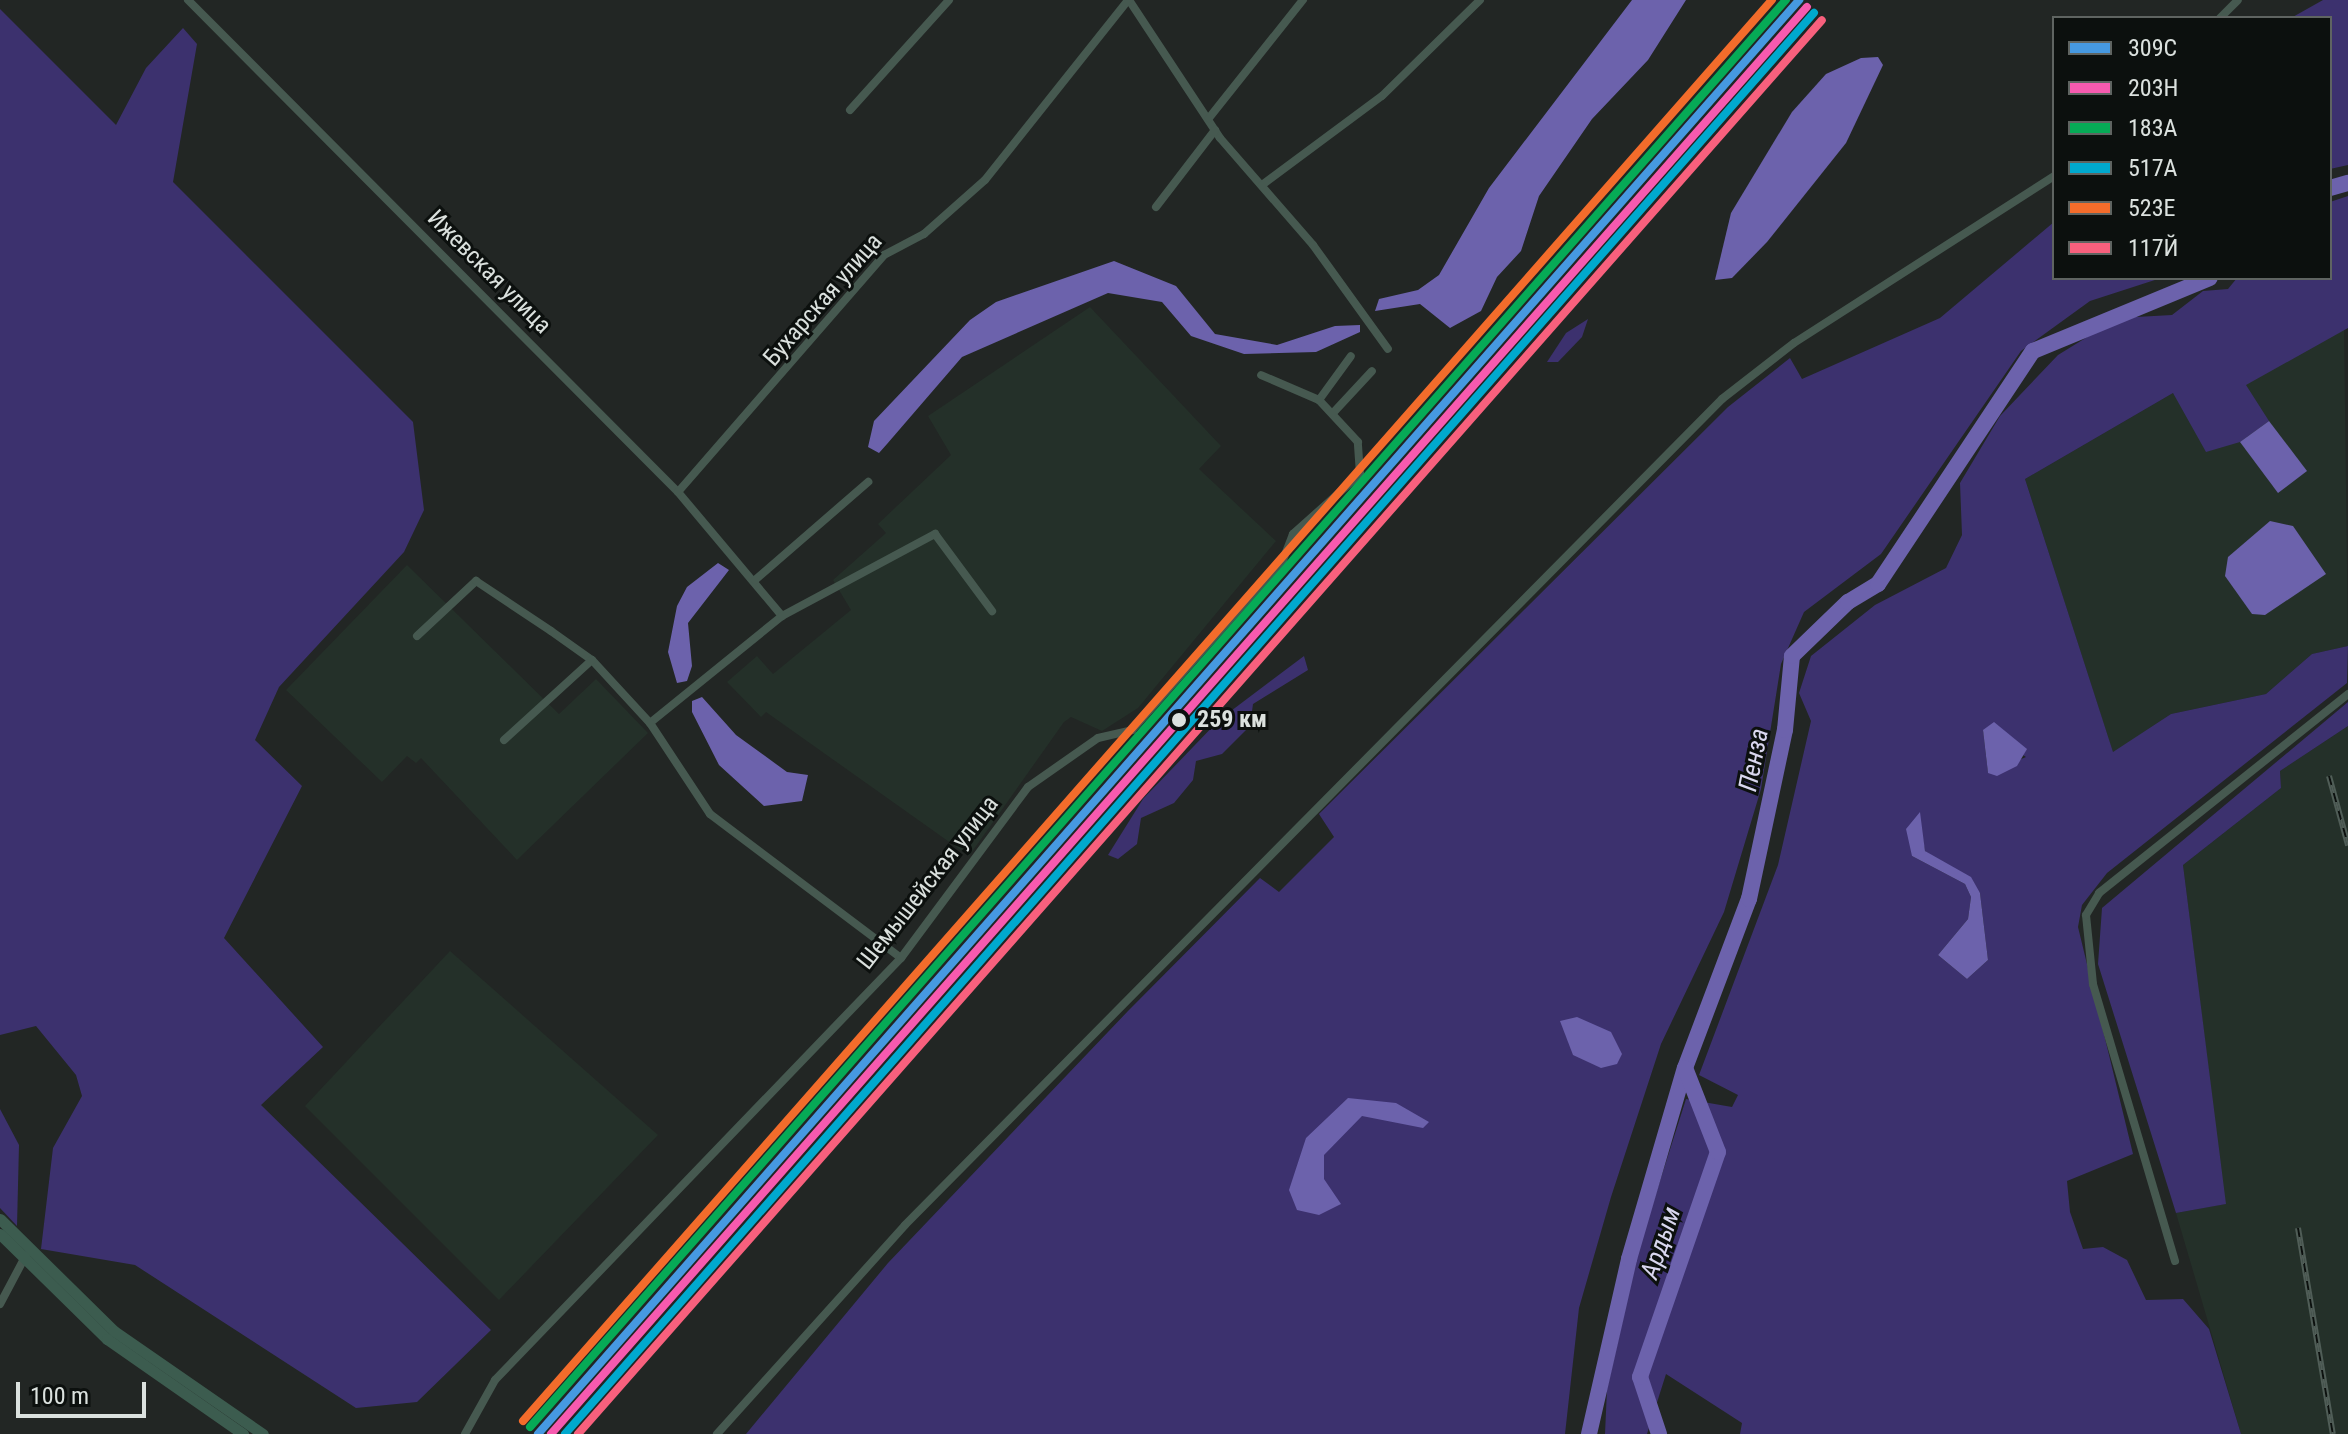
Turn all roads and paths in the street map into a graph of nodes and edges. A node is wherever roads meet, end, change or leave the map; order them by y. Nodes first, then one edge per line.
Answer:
1 (188, 0) edge
2 (949, 0) edge
3 (1128, 0) edge
4 (1303, 0) edge
5 (1480, 0) edge
6 (2238, 0) edge
7 (2222, 16) edge
8 (850, 110) dead end
9 (1209, 118) junction
10 (1215, 130) junction
11 (2052, 177) edge
12 (1262, 185) junction
13 (1156, 207) dead end
14 (1388, 349) dead end
15 (1351, 356) dead end
16 (1372, 371) dead end
17 (1261, 375) dead end
18 (1319, 400) junction
19 (1333, 413) junction
20 (868, 482) dead end
21 (678, 492) junction
22 (755, 580) junction
23 (992, 611) dead end
24 (782, 616) junction
25 (417, 636) dead end
26 (592, 660) junction
27 (2348, 694) edge
28 (650, 723) junction
29 (504, 740) dead end
30 (901, 958) junction
31 (0, 1219) edge
32 (0, 1234) edge
33 (25, 1257) junction
34 (2175, 1261) dead end
35 (0, 1304) edge
36 (243, 1434) edge
37 (263, 1434) edge
38 (465, 1434) edge
39 (717, 1434) edge

1 - 21 street, Ижевская улица
2 - 8 street
3 - 9 street
3 - 21 street, Бухарская улица
4 - 9 street
5 - 12 street
6 - 7 street
9 - 10 street
10 - 12 street
10 - 13 street
11 - 39 street
12 - 14 street
15 - 18 street
16 - 19 street
17 - 18 street, Шемышейская улица
18 - 19 street, Шемышейская улица
19 - 30 street, Шемышейская улица
20 - 22 street
21 - 22 street, Ижевская улица
22 - 24 street, Ижевская улица
23 - 24 street
24 - 28 street
25 - 26 street
26 - 28 street
26 - 29 street
27 - 34 street
28 - 30 street
30 - 38 street, Шемышейская улица
31 - 33 main road
32 - 33 main road
33 - 35 street
33 - 36 main road
33 - 37 main road

